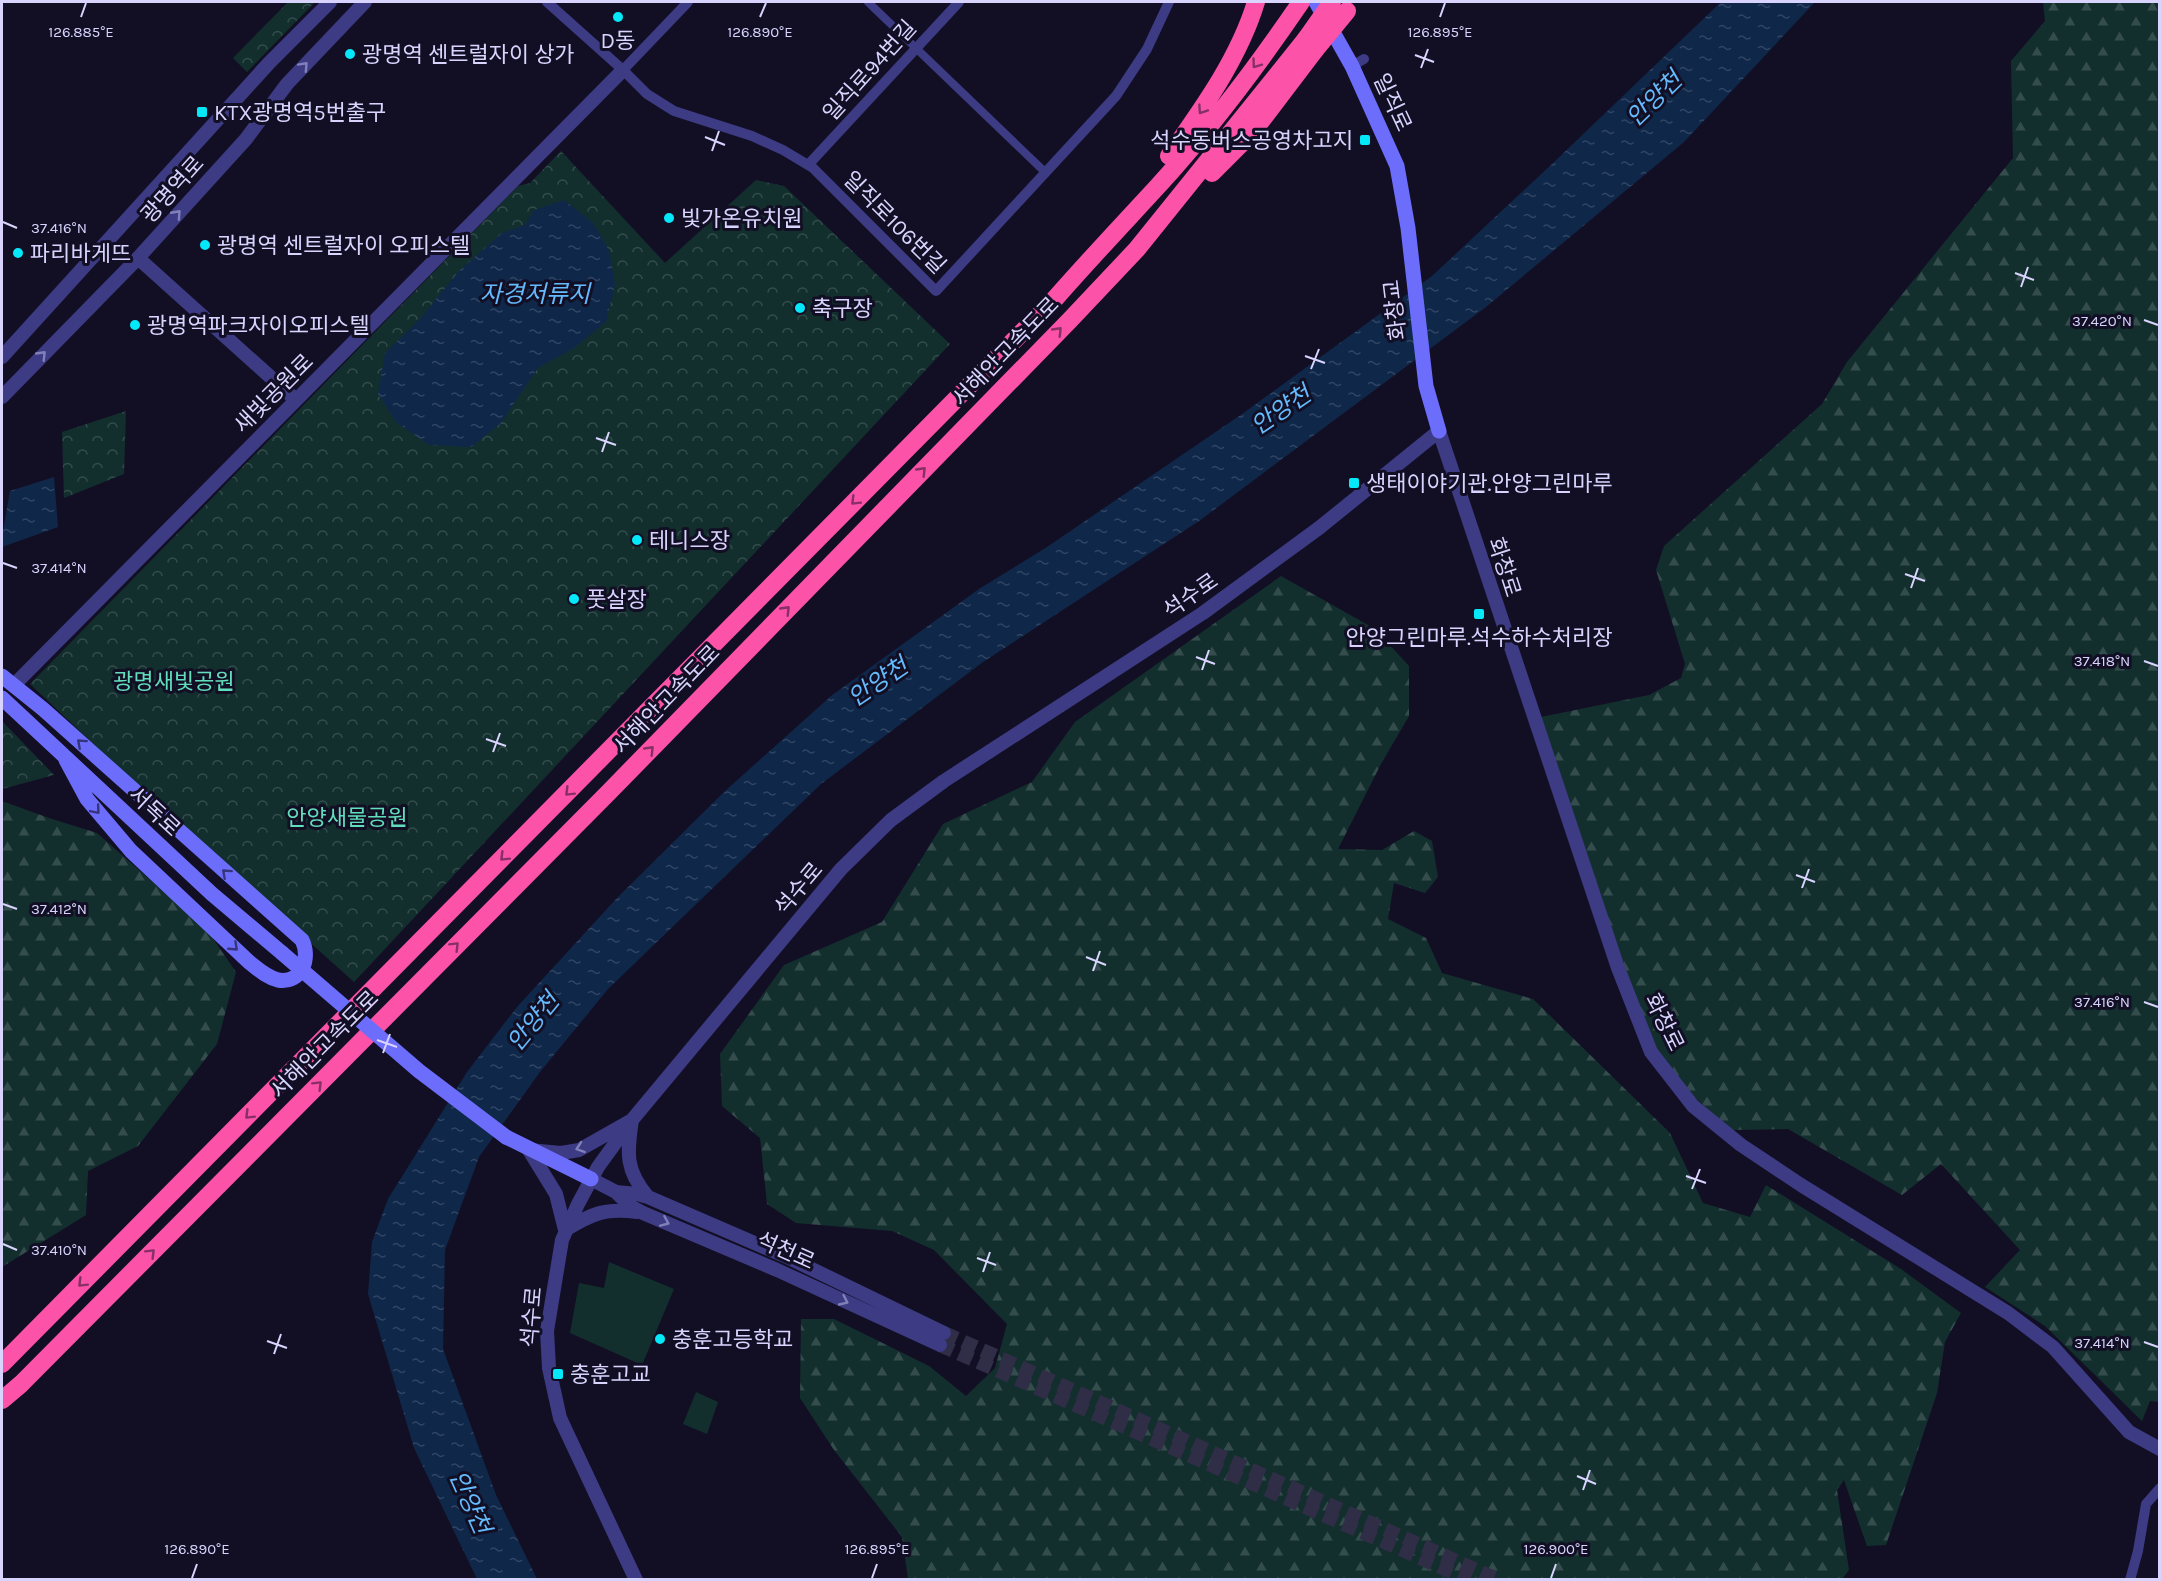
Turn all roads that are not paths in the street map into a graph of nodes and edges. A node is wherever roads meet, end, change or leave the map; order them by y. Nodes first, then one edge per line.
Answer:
1 (330, 2) edge
2 (365, 2) edge
3 (547, 2) edge
4 (688, 2) edge
5 (868, 2) edge
6 (959, 2) edge
7 (1169, 2) edge
8 (1256, 2) edge
9 (1301, 2) edge
10 (1316, 2) edge
11 (1344, 5) edge
12 (916, 47) junction
13 (623, 70) junction
14 (808, 165) junction
15 (1046, 173) junction
16 (1408, 228) joint
17 (1114, 232) junction
18 (138, 258) junction
19 (2, 357) edge
20 (2, 397) edge
21 (296, 400) junction
22 (1438, 431) junction
23 (8, 681) edge
24 (2, 698) edge
25 (66, 760) junction
26 (632, 1120) junction
27 (506, 1137) joint
28 (529, 1150) junction
29 (591, 1179) junction
30 (616, 1192) junction
31 (648, 1197) junction
32 (643, 1213) junction
33 (565, 1230) junction
34 (2, 1363) edge
35 (2, 1400) edge
36 (2160, 1449) edge
37 (2160, 1488) edge
38 (636, 1580) edge
39 (2130, 1580) edge

1 - 19 street, 광명역로
18 -> 2 street, 광명역로
3 - 13 street, 일직로106번길
4 - 13 street, 새빛공원로
5 - 12 street
6 - 12 street, 일직로94번길
7 - 15 street, 일직로106번길
8 -> 17 highway
9 -> 17 highway, 서해안고속도로
10 - 16 main road, 일직로
35 -> 11 highway, 서해안고속도로, bridge
12 - 14 street, 일직로94번길
12 - 15 street
13 - 14 street, 일직로106번길
13 - 21 street, 새빛공원로
14 - 15 street, 일직로106번길
16 - 22 main road, 화창교
17 -> 34 highway, 서해안고속도로
20 -> 18 street, 광명역로
18 - 21 street
21 - 23 street, 새빛공원로
22 - 26 street, 석수로
22 - 36 street, 화창로
25 -> 23 main road
24 - 25 main road, 서독로
25 - 27 main road, 서독로, bridge
26 -> 28 street
26 - 29 street, 석수로
26 - 31 street
27 - 28 main road, 석천로
28 - 29 main road, 석천로
28 - 33 street
29 - 30 street, 석천로
29 - 33 street, 석수로
30 - 31 street, 석천로
30 - 32 street, 석천로
32 -> 31 street, 석천로
32 - 33 street
33 - 38 street, 석수로
37 - 39 street

